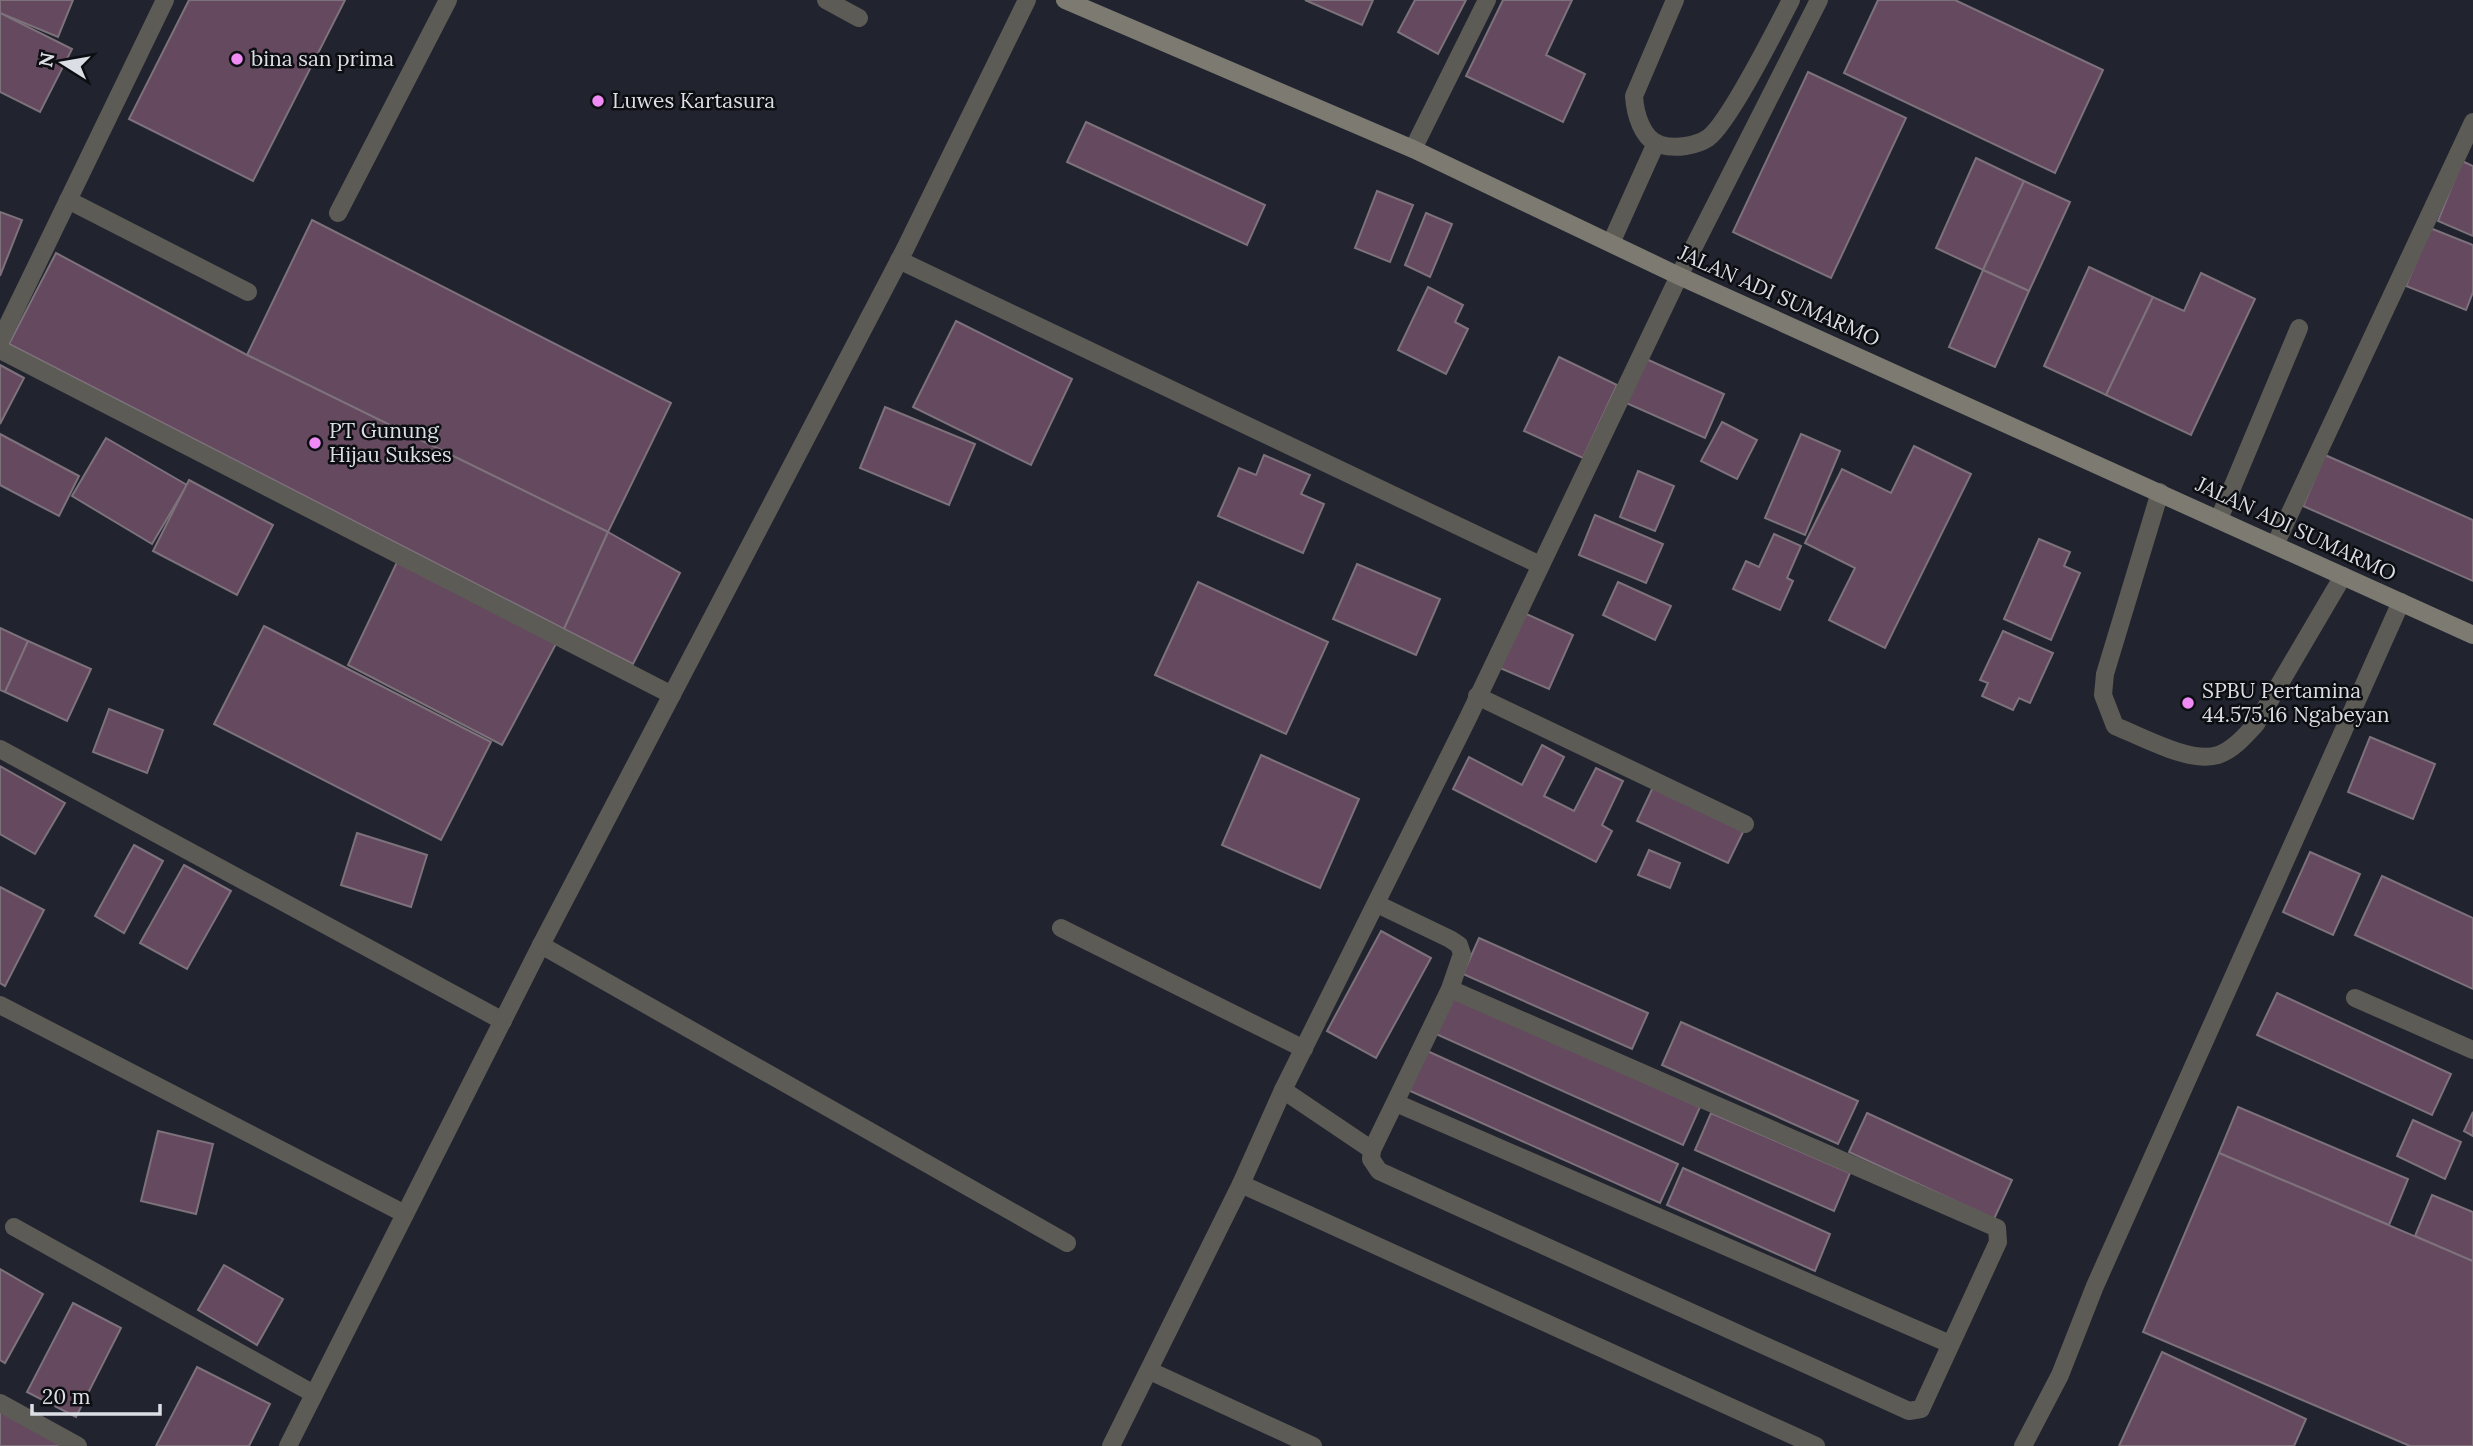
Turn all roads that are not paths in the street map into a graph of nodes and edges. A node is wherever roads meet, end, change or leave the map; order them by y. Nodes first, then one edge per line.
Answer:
1 (165, 0) edge
2 (448, 0) edge
3 (826, 0) edge
4 (1027, 0) edge
5 (1065, 0) edge
6 (1487, 0) edge
7 (1675, 0) edge
8 (1791, 0) edge
9 (1819, 0) edge
10 (859, 18) dead end
11 (2471, 132) edge
12 (1656, 143) junction
13 (1413, 149) junction
14 (68, 200) junction
15 (338, 213) dead end
16 (1611, 243) junction
17 (899, 260) junction
18 (1679, 275) junction
19 (248, 292) dead end
20 (2299, 328) dead end
21 (0, 341) edge
22 (0, 350) edge
23 (2160, 492) junction
24 (2219, 519) junction
25 (2275, 545) junction
26 (1540, 565) junction
27 (2343, 576) junction
28 (2401, 603) junction
29 (2473, 635) edge
30 (672, 695) junction
31 (1478, 696) junction
32 (0, 749) edge
33 (1745, 824) dead end
34 (1377, 904) junction
35 (1061, 928) dead end
36 (541, 945) junction
37 (1450, 989) junction
38 (2355, 998) dead end
39 (0, 1004) edge
40 (503, 1021) junction
41 (1304, 1049) junction
42 (2473, 1051) edge
43 (1283, 1090) junction
44 (1396, 1103) junction
45 (1372, 1150) junction
46 (1241, 1184) junction
47 (405, 1214) junction
48 (14, 1227) dead end
49 (1067, 1243) dead end
50 (1950, 1343) junction
51 (1150, 1371) junction
52 (314, 1394) junction
53 (0, 1403) edge
54 (78, 1446) edge
55 (288, 1446) edge
56 (1111, 1446) edge
57 (1313, 1446) edge
58 (1815, 1446) edge
59 (2023, 1446) edge

1 - 14 street
2 - 15 street
3 - 10 street
4 - 17 street
5 - 13 main road, JALAN ADI SUMARMO
6 - 13 street
7 - 12 street
8 - 12 street
9 - 18 street
11 - 25 street
12 - 16 street
13 - 16 main road, JALAN ADI SUMARMO
14 - 19 street
14 - 21 street
16 - 18 main road, JALAN ADI SUMARMO
17 - 26 street
17 - 30 street
18 - 23 main road, JALAN ADI SUMARMO
18 - 26 street
20 - 24 street
22 - 30 street
23 - 24 main road, JALAN ADI SUMARMO
23 - 27 street
24 - 25 main road, JALAN ADI SUMARMO
25 - 27 main road, JALAN ADI SUMARMO
26 - 31 street
27 - 28 main road, JALAN ADI SUMARMO
28 - 29 main road, JALAN ADI SUMARMO
28 - 59 street
30 - 36 street
31 - 33 street
31 - 34 street
32 - 40 street
34 - 37 street
34 - 41 street
35 - 41 street
36 - 40 street
36 - 49 street
37 - 44 street
37 - 50 street
38 - 42 street
39 - 47 street
40 - 47 street
41 - 43 street
43 - 45 street
43 - 46 street
44 - 45 street
44 - 50 street
45 - 50 street
46 - 51 street
46 - 58 street
47 - 52 street
48 - 52 street
51 - 56 street
51 - 57 street
52 - 55 street
53 - 54 street

